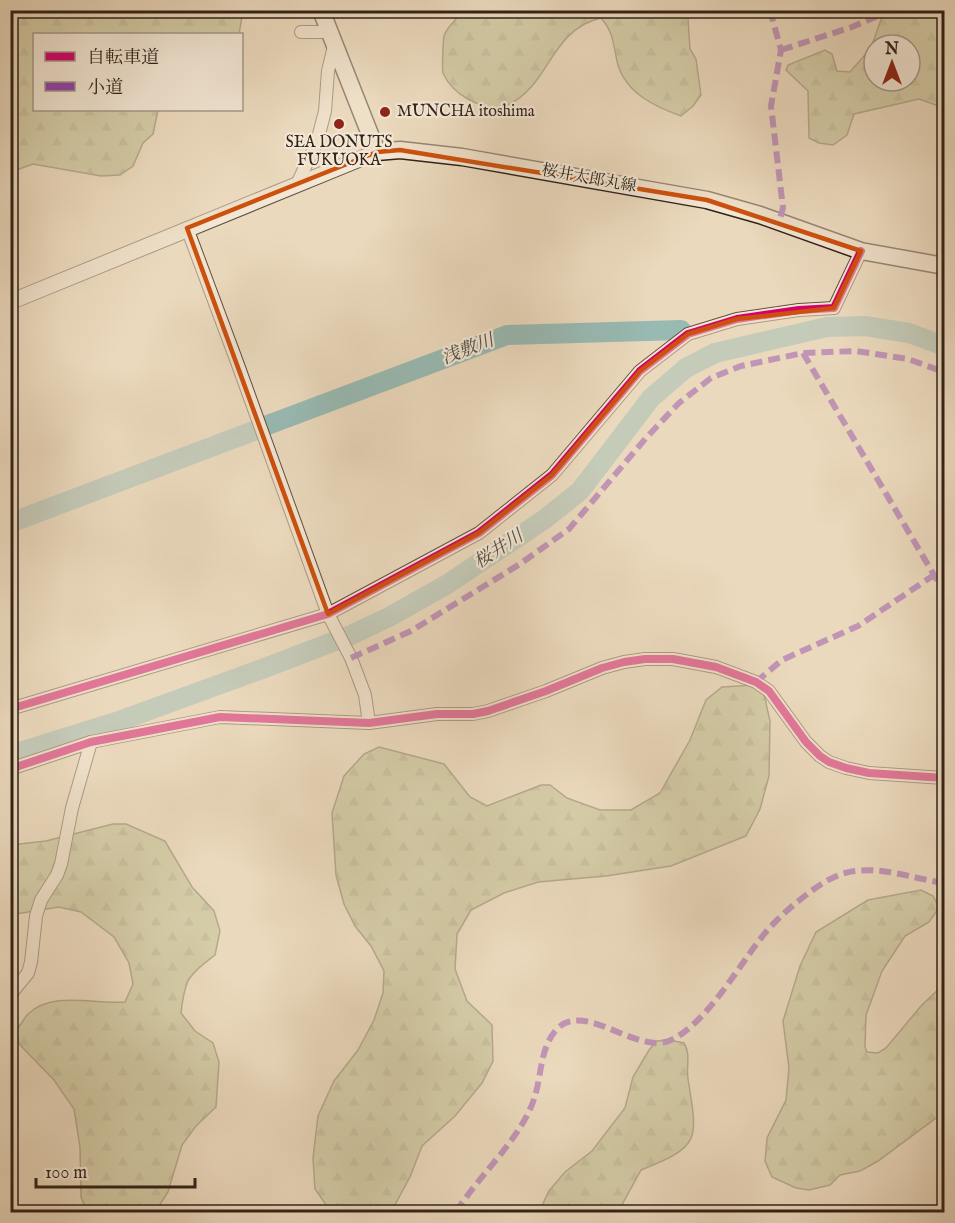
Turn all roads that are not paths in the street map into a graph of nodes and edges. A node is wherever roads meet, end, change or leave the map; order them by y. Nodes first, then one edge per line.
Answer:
1 (321, 10) edge
2 (301, 32) dead end
3 (333, 37) junction
4 (377, 152) junction
5 (297, 184) junction
6 (186, 228) junction
7 (861, 251) junction
8 (945, 266) edge
9 (10, 302) edge
10 (331, 618) junction
11 (10, 709) edge
12 (369, 723) junction
13 (91, 742) junction
14 (10, 769) edge
15 (945, 777) edge
16 (10, 995) edge

1 - 3 main road
2 - 3 street
3 - 4 main road
3 - 5 street
4 - 5 street
4 - 7 main road, 桜井太郎丸線
5 - 6 street
6 - 9 street
6 - 10 street
7 - 8 main road, 桜井太郎丸線
7 - 10 street
10 - 11 street
10 - 12 street
12 - 13 street
12 - 15 street
13 - 14 street
13 - 16 street

